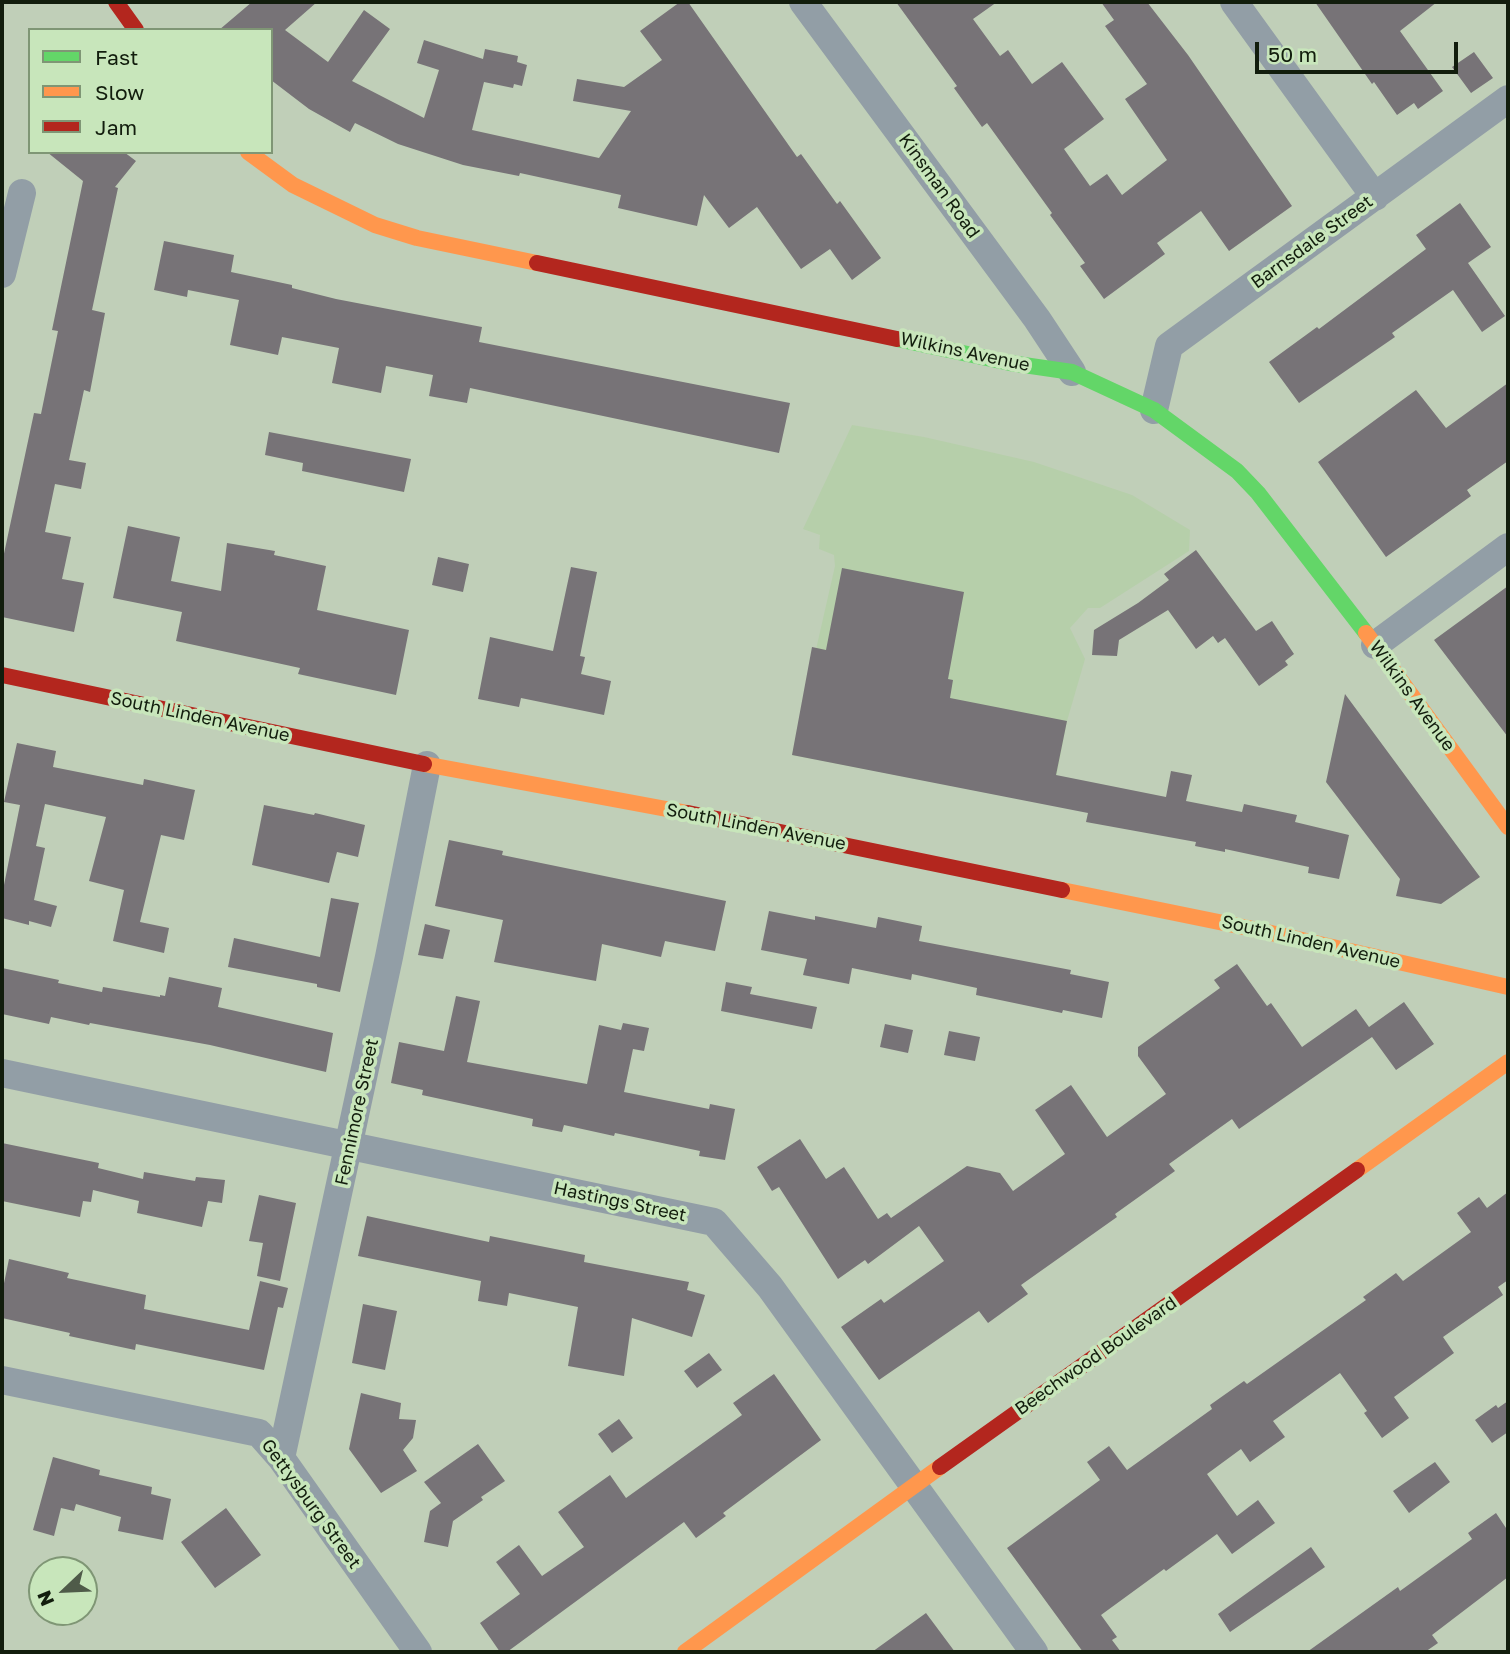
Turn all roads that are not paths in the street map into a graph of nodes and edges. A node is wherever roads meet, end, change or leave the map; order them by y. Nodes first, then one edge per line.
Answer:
1 (116, 2) edge
2 (803, 2) edge
3 (1234, 2) edge
4 (135, 28) edge
5 (1508, 99) edge
6 (251, 154) edge
7 (22, 193) dead end
8 (1375, 197) junction
9 (2, 274) edge
10 (1072, 372) junction
11 (1154, 410) junction
12 (1508, 547) edge
13 (1376, 645) junction
14 (2, 675) edge
15 (427, 765) junction
16 (1508, 827) edge
17 (1508, 987) edge
18 (1508, 1062) edge
19 (2, 1073) edge
20 (350, 1146) junction
21 (2, 1380) edge
22 (281, 1458) junction
23 (913, 1486) junction
24 (418, 1652) edge
25 (685, 1652) edge
26 (1034, 1652) edge

1 - 4 main road
2 - 10 street, Kinsman Road
3 - 8 street
5 - 8 street, Barnsdale Street
6 - 10 main road, Wilkins Avenue
7 - 9 street
8 - 11 street, Barnsdale Street
10 - 11 main road, Wilkins Avenue
11 - 13 main road, Wilkins Avenue
12 - 13 street
13 - 16 main road, Wilkins Avenue
14 - 15 main road, South Linden Avenue
15 - 17 main road, South Linden Avenue
15 - 20 street, Fennimore Street
18 - 23 main road, Beechwood Boulevard
19 - 20 street, Hastings Street
20 - 22 street, Fennimore Street
20 - 23 street, Hastings Street
21 - 22 street, Gettysburg Street
22 - 24 street, Gettysburg Street
23 - 25 main road, Beechwood Boulevard
23 - 26 street, Hastings Street

